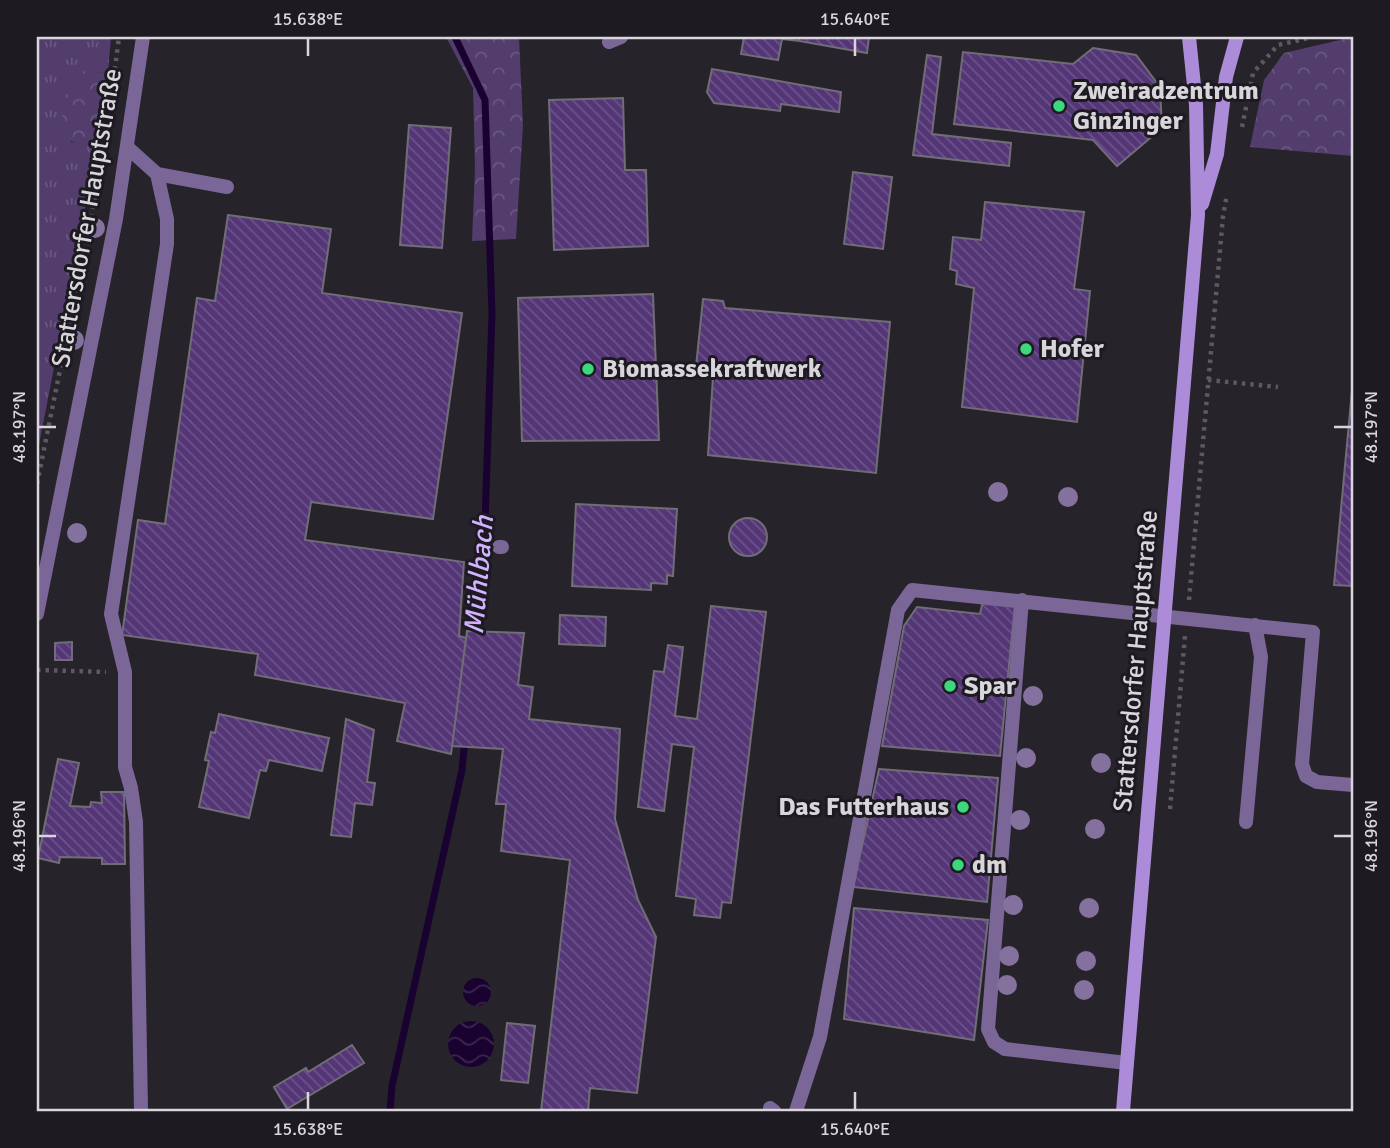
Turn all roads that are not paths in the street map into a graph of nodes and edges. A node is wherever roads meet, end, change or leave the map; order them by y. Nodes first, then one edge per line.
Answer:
1 (143, 37) edge
2 (1189, 37) edge
3 (1237, 37) edge
4 (127, 147) junction
5 (157, 174) junction
6 (227, 187) dead end
7 (1198, 215) junction
8 (1022, 600) junction
9 (37, 614) edge
10 (1165, 615) junction
11 (1255, 625) junction
12 (1353, 785) edge
13 (1245, 822) dead end
14 (1127, 1063) junction
15 (141, 1111) edge
16 (796, 1111) edge
17 (1123, 1111) edge

1 - 4 street, Stattersdorfer Hauptstraße
2 - 7 main road, Stattersdorfer Hauptstraße
3 - 7 main road, Stattersdorfer Hauptstraße
4 - 5 street
4 - 9 street, Stattersdorfer Hauptstraße
5 - 6 street
5 - 15 street
7 - 10 main road, Stattersdorfer Hauptstraße
8 - 10 street
8 - 14 street
8 - 16 street
10 - 11 street
10 - 14 main road, Stattersdorfer Hauptstraße
11 - 12 street
11 - 13 street
14 - 17 main road, Stattersdorfer Hauptstraße

